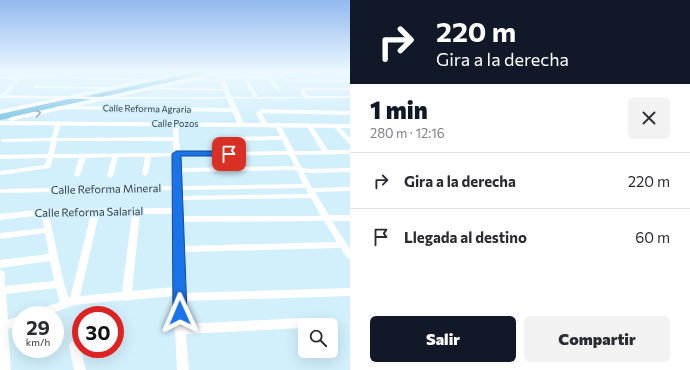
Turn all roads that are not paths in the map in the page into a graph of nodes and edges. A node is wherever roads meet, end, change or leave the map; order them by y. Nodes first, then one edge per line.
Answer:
1 (8, 89) edge
2 (33, 89) edge
3 (109, 89) edge
4 (144, 89) edge
5 (198, 89) edge
6 (251, 89) edge
7 (303, 89) edge
8 (324, 89) edge
9 (226, 90) joint
10 (27, 96) junction
11 (74, 97) junction
12 (305, 97) junction
13 (327, 97) junction
14 (1, 98) edge
15 (105, 98) junction
16 (256, 98) junction
17 (350, 98) edge
18 (231, 99) junction
19 (21, 108) junction
20 (58, 108) junction
21 (236, 110) junction
22 (0, 112) edge
23 (350, 113) edge
24 (0, 122) edge
25 (58, 123) junction
26 (176, 124) junction
27 (241, 124) junction
28 (264, 124) junction
29 (277, 124) junction
30 (309, 125) junction
31 (336, 126) junction
32 (350, 126) edge
33 (284, 138) junction
34 (176, 139) junction
35 (224, 139) dead end
36 (3, 140) dead end
37 (55, 140) junction
38 (350, 142) edge
39 (350, 152) edge
40 (327, 153) junction
41 (176, 154) junction
42 (292, 154) junction
43 (51, 156) junction
44 (83, 156) junction
45 (115, 156) junction
46 (148, 156) junction
47 (0, 157) edge
48 (299, 169) junction
49 (176, 170) junction
50 (350, 170) edge
51 (0, 173) edge
52 (145, 174) dead end
53 (77, 175) dead end
54 (110, 176) dead end
55 (177, 188) junction
56 (350, 189) edge
57 (0, 191) edge
58 (310, 191) junction
59 (177, 198) junction
60 (96, 211) junction
61 (136, 211) junction
62 (45, 212) junction
63 (178, 215) junction
64 (0, 217) edge
65 (326, 218) junction
66 (350, 218) edge
67 (48, 230) junction
68 (0, 236) edge
69 (179, 249) junction
70 (348, 251) edge
71 (54, 257) junction
72 (0, 264) edge
73 (0, 274) edge
74 (59, 284) junction
75 (1, 291) junction
76 (350, 292) edge
77 (179, 294) junction
78 (126, 297) junction
79 (70, 303) junction
80 (61, 306) edge
81 (12, 323) edge
82 (298, 323) edge
83 (4, 326) junction
84 (180, 329) junction
85 (78, 358) edge
86 (5, 370) edge
87 (80, 370) edge
88 (182, 370) edge

1 - 14 street
2 - 10 street
3 - 11 street
4 - 15 street
5 - 9 street
6 - 16 street
7 - 12 street
8 - 13 street
9 - 18 street
10 - 11 street
10 - 14 street
10 - 19 street
11 - 15 street
11 - 19 street
12 - 13 street
12 - 16 street
13 - 17 street
15 - 18 street
15 - 20 street
16 - 18 street
18 - 21 street
19 - 22 street
20 - 21 street, Calle Reforma Agraria
24 -> 20 street
21 - 27 street
23 - 28 street
24 - 25 street, Calle Pozos
25 - 26 street, Calle Pozos
25 - 37 street
26 - 27 street, Calle Pozos
26 - 34 street
27 - 28 street, Calle Pozos
28 - 29 street, Calle Pozos
29 - 30 street, Calle Pozos
29 - 33 street
30 - 31 street, Calle Pozos
30 - 40 street
31 - 32 street, Calle Pozos
31 - 38 street
33 - 35 street
33 - 42 street
34 - 37 street
34 - 41 street
36 - 37 street
37 - 43 street
39 - 40 street
40 - 42 street
41 - 42 street
41 - 46 street
41 - 49 street
42 - 48 street
43 - 44 street
43 - 47 street
43 - 51 street
44 - 45 street
44 - 53 street
45 - 46 street
45 - 54 street
46 - 52 street
48 - 49 street
48 - 50 street
48 - 58 street
49 - 55 street
55 - 57 street, Calle Reforma Mineral
55 - 58 street, Calle Reforma Mineral
55 - 59 street
56 - 58 street
58 - 59 street
58 - 65 street
59 - 63 street
60 - 61 street, Calle Reforma Salarial
60 - 62 street, Calle Reforma Salarial
60 - 79 street
61 - 63 street, Calle Reforma Salarial
61 - 78 street
62 - 64 street, Calle Reforma Salarial
62 - 67 street
63 - 65 street, Calle Reforma Salarial
63 - 69 street
65 - 66 street, Calle Reforma Salarial
65 - 70 street
67 - 68 street
67 - 71 street
69 - 70 street
69 - 77 street
71 - 72 street
71 - 74 street
73 - 75 street
74 - 75 street
74 - 79 street
75 - 83 street
76 - 77 street
77 - 78 street
77 - 84 street
78 - 79 street
79 - 80 street
81 - 83 street
82 - 84 street
83 - 86 street
84 - 88 street
85 - 87 street

